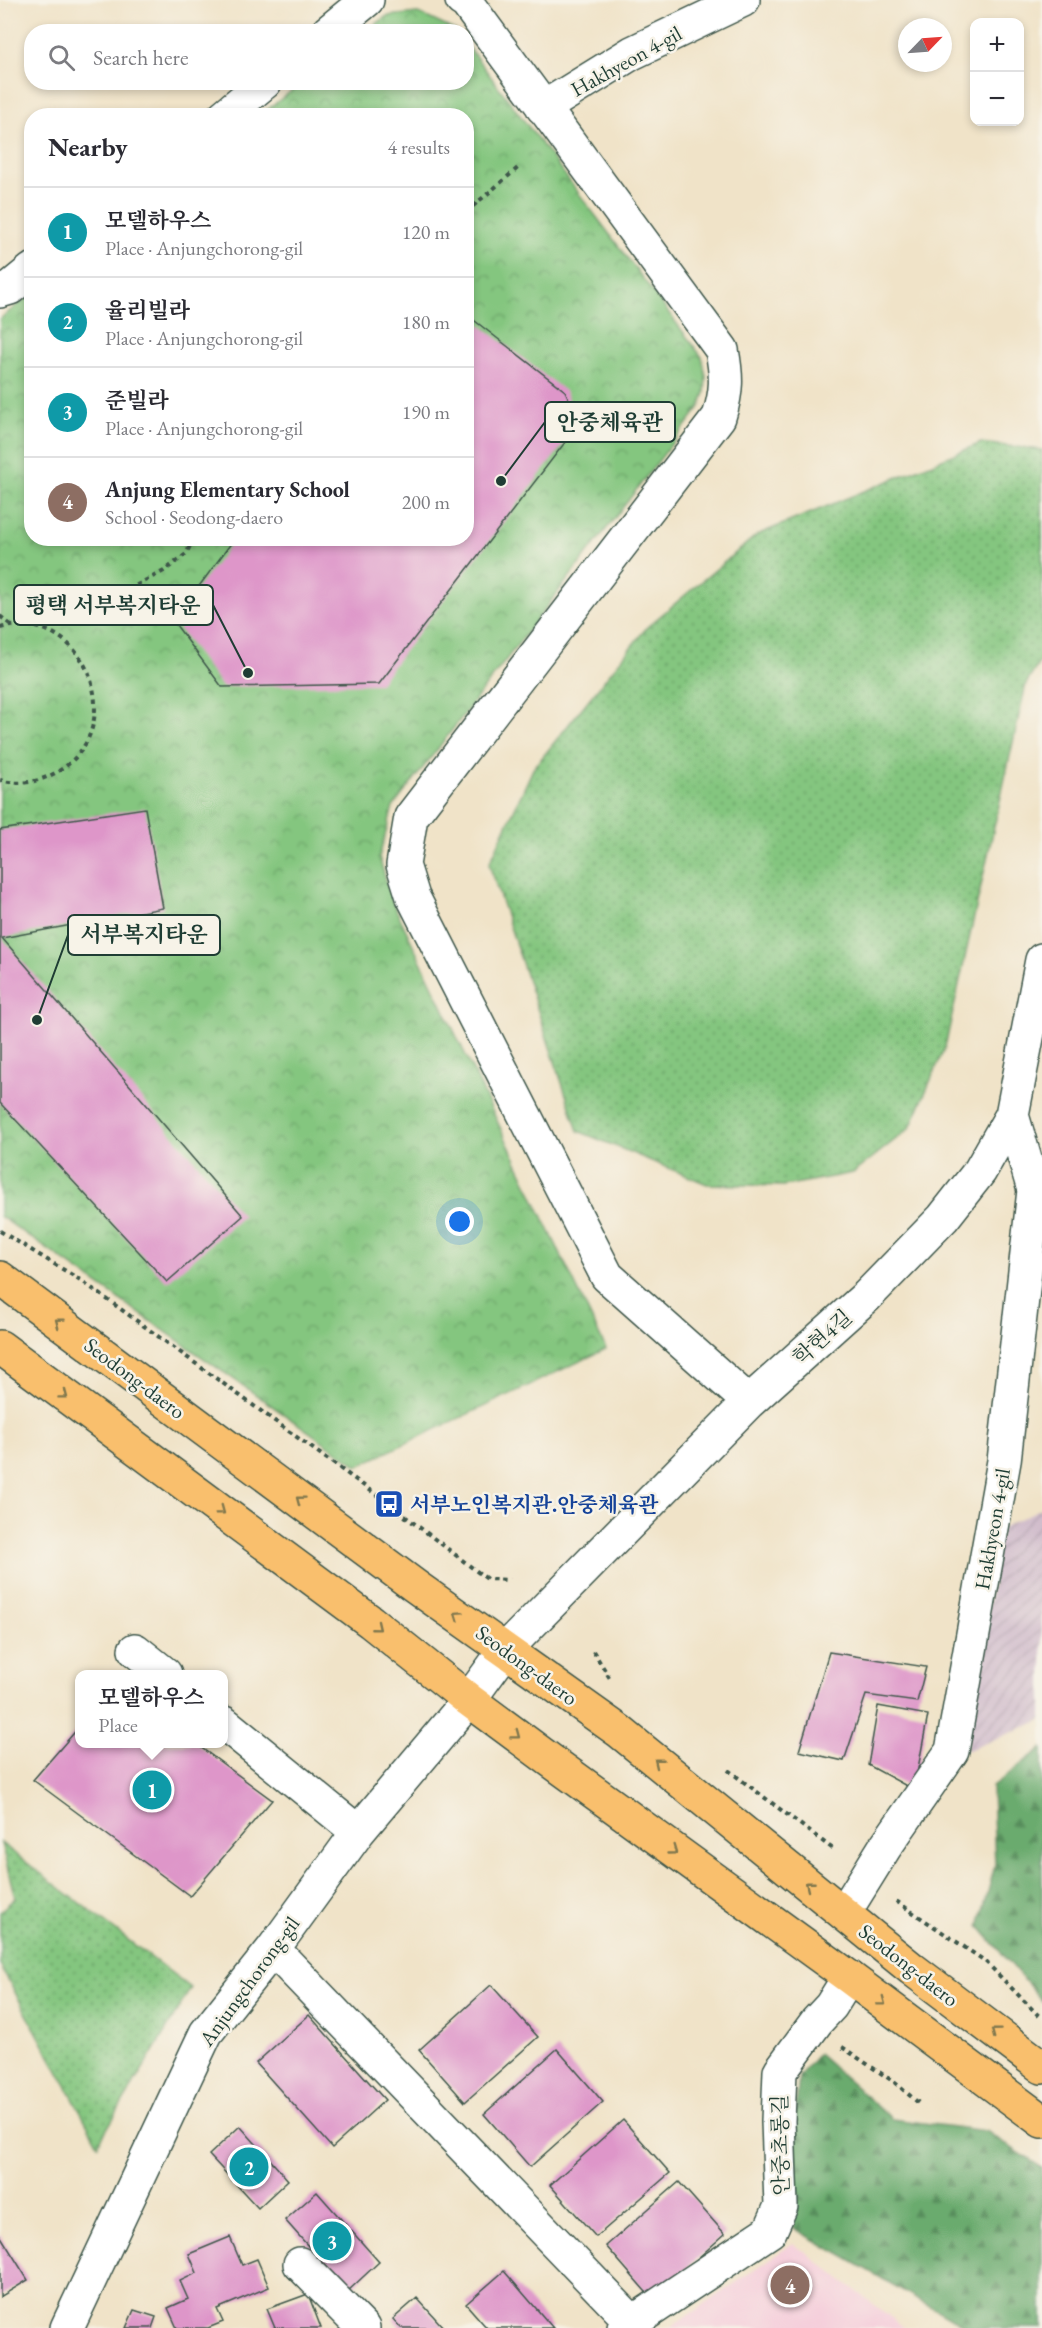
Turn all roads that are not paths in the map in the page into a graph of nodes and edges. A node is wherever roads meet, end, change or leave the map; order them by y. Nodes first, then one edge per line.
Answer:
1 (367, 0) edge
2 (462, 0) edge
3 (743, 0) edge
4 (338, 24) edge
5 (255, 90) edge
6 (234, 108) edge
7 (543, 108) junction
8 (24, 277) edge
9 (0, 291) edge
10 (1042, 960) edge
11 (1012, 1115) junction
12 (0, 1278) edge
13 (0, 1347) edge
14 (749, 1402) junction
15 (506, 1648) junction
16 (135, 1650) dead end
17 (160, 1670) edge
18 (469, 1700) junction
19 (228, 1726) edge
20 (357, 1832) junction
21 (844, 1913) junction
22 (273, 1949) junction
23 (849, 1977) junction
24 (1042, 2067) edge
25 (1042, 2121) edge
26 (300, 2264) dead end
27 (628, 2326) edge
28 (67, 2328) edge
29 (363, 2328) edge

1 - 4 street
2 - 7 street
3 - 7 street, Hakhyeon 4-gil
5 - 6 street
7 - 14 street
8 - 9 street
10 - 11 street, 학현4길
11 - 14 street, 학현4길
11 - 21 street, Hakhyeon 4-gil
15 -> 12 main road, Seodong-daero
13 -> 18 main road
14 - 15 street, 학현4길
15 - 18 street, 학현4길
21 -> 15 main road, Seodong-daero
16 - 17 street
18 - 20 street, Anjungchorong-gil
18 -> 23 main road
19 - 20 street
20 - 22 street, Anjungchorong-gil
24 -> 21 main road, Seodong-daero
22 - 27 street
22 - 28 street, Anjungchorong-gil
23 -> 25 main road
23 - 27 street, 안중초롱길
26 - 29 street

